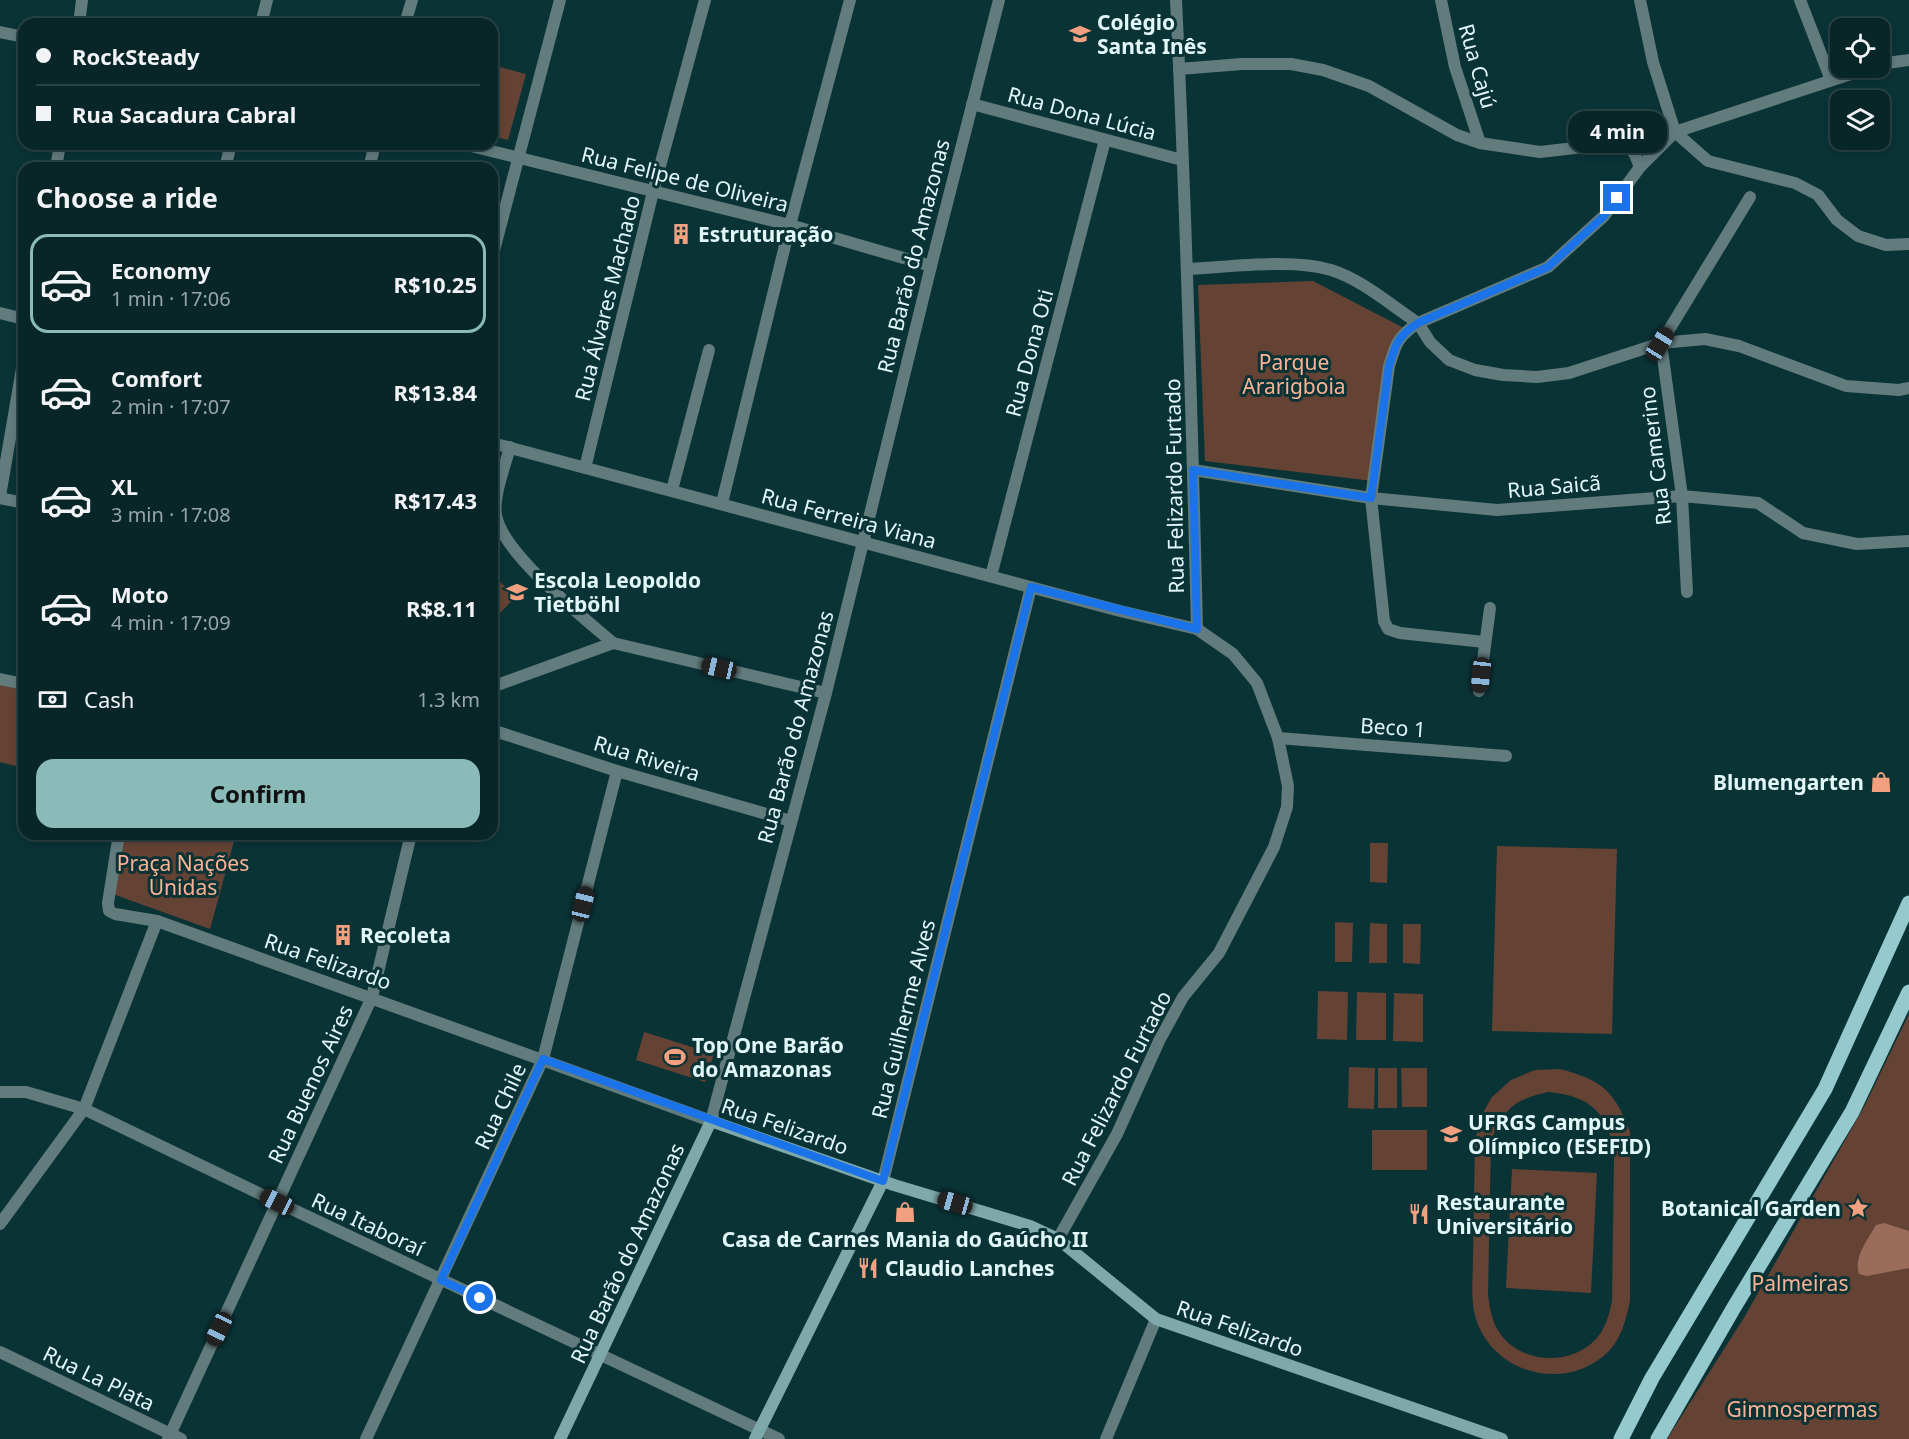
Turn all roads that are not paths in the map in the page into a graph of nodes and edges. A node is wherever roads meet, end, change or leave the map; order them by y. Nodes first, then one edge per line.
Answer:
1 (82, 0) edge
2 (267, 0) edge
3 (412, 0) edge
4 (560, 0) edge
5 (705, 0) edge
6 (850, 0) edge
7 (999, 0) edge
8 (1176, 0) edge
9 (1441, 0) edge
10 (1640, 0) edge
11 (1800, 0) edge
12 (80, 18) edge
13 (262, 18) edge
14 (407, 18) edge
15 (0, 32) edge
16 (18, 36) edge
17 (1909, 60) edge
18 (1890, 63) edge
19 (1179, 69) junction
20 (1837, 78) edge
21 (1831, 80) junction
22 (972, 104) junction
23 (1675, 132) junction
24 (1105, 140) junction
25 (1627, 142) junction
26 (1480, 143) junction
27 (485, 150) edge
28 (517, 159) junction
29 (1182, 160) junction
30 (1640, 167) junction
31 (653, 192) junction
32 (1750, 197) dead end
33 (790, 225) junction
34 (498, 234) edge
35 (1909, 244) edge
36 (930, 266) junction
37 (1188, 269) junction
38 (0, 313) edge
39 (18, 318) edge
40 (1418, 323) junction
41 (1660, 344) junction
42 (709, 350) dead end
43 (1909, 388) edge
44 (18, 392) edge
45 (498, 444) edge
46 (510, 447) junction
47 (585, 468) junction
48 (1193, 470) junction
49 (672, 490) junction
50 (498, 492) edge
51 (1682, 496) junction
52 (0, 497) edge
53 (1371, 498) junction
54 (18, 502) edge
55 (722, 503) junction
56 (498, 520) edge
57 (862, 542) junction
58 (1909, 542) edge
59 (991, 576) junction
60 (1031, 587) junction
61 (1687, 592) dead end
62 (1490, 608) dead end
63 (1197, 629) junction
64 (1484, 642) junction
65 (613, 644) junction
66 (0, 679) edge
67 (18, 683) edge
68 (498, 685) edge
69 (1479, 691) dead end
70 (826, 693) junction
71 (498, 731) edge
72 (1278, 738) junction
73 (1506, 756) dead end
74 (617, 771) junction
75 (791, 821) junction
76 (118, 840) edge
77 (410, 840) edge
78 (1909, 903) edge
79 (157, 921) junction
80 (1909, 993) edge
81 (372, 997) junction
82 (543, 1059) junction
83 (0, 1092) edge
84 (84, 1109) junction
85 (711, 1121) junction
86 (883, 1181) junction
87 (277, 1202) junction
88 (0, 1224) edge
89 (1058, 1239) junction
90 (441, 1280) junction
91 (1156, 1319) junction
92 (600, 1354) junction
93 (1, 1355) edge
94 (757, 1434) edge
95 (174, 1437) edge
96 (366, 1439) edge
97 (560, 1439) edge
98 (779, 1439) edge
99 (1106, 1439) edge
100 (1502, 1439) edge
101 (1621, 1439) edge
102 (1658, 1439) edge

1 - 12 street
2 - 13 street
3 - 14 street
4 - 28 street
5 - 31 street, Rua Álvares Machado
6 - 33 street
7 - 22 street, Rua Barão do Amazonas
8 - 19 street, Rua Felizardo Furtado
9 - 26 street, Rua Cajú
10 - 23 street
11 - 21 street
15 - 16 street
17 - 18 street
19 - 26 street
19 - 29 street, Rua Felizardo Furtado
20 - 21 street
21 - 23 street
22 - 24 street, Rua Dona Lúcia
22 - 36 street, Rua Barão do Amazonas
23 - 25 street
23 - 30 street
23 - 35 street
24 - 29 street, Rua Dona Lúcia
24 - 59 street, Rua Dona Oti
25 - 26 street
25 - 30 street
27 - 28 street, Rua Felipe de Oliveira
28 - 31 street, Rua Felipe de Oliveira
28 - 34 street
29 - 37 street, Rua Felizardo Furtado
30 - 40 street
31 - 33 street, Rua Felipe de Oliveira
31 - 47 street, Rua Álvares Machado
32 - 41 street
33 - 36 street, Rua Felipe de Oliveira
33 - 55 street
36 - 57 street, Rua Barão do Amazonas
37 - 40 street
37 - 48 street, Rua Felizardo Furtado
38 - 39 street
40 - 41 street
40 - 53 street
41 - 43 street
41 - 51 street, Rua Camerino
42 - 49 street
44 - 52 street
45 - 46 street, Rua Ferreira Viana
46 - 47 street, Rua Ferreira Viana
46 - 50 street
47 - 49 street, Rua Ferreira Viana
48 - 53 street, Rua Saicã
48 - 63 street, Rua Felizardo Furtado
49 - 55 street, Rua Ferreira Viana
51 - 53 street, Rua Saicã
51 - 58 street, Rua Saicã
51 - 61 street, Rua Camerino
52 - 54 street
53 - 64 street
55 - 57 street, Rua Ferreira Viana
56 - 65 street
57 - 59 street, Rua Ferreira Viana
57 - 70 street, Rua Barão do Amazonas
59 - 60 street, Rua Ferreira Viana
60 - 63 street, Rua Ferreira Viana
60 - 86 street, Rua Guilherme Alves
62 - 64 street
63 - 72 street, Rua Felizardo Furtado
64 - 69 street
65 - 68 street
65 - 70 street
66 - 67 street
70 - 75 street, Rua Barão do Amazonas
71 - 74 street, Rua Riveira
72 - 73 street, Beco 1
72 - 89 street, Rua Felizardo Furtado
74 - 75 street, Rua Riveira
74 - 82 street, Rua Chile
75 - 85 street, Rua Barão do Amazonas
76 - 79 street, Rua Felizardo
77 - 81 street, Rua Buenos Aires
78 - 101 main road
79 - 81 street, Rua Felizardo
79 - 84 street
80 - 102 main road
81 - 82 street, Rua Felizardo
81 - 87 street, Rua Buenos Aires
82 - 85 street, Rua Felizardo
82 - 90 street, Rua Chile
83 - 84 street, Rua Itaboraí
84 - 87 street, Rua Itaboraí
84 - 88 street
85 - 86 main road, Rua Felizardo
85 - 92 main road, Rua Barão do Amazonas
86 - 89 main road, Rua Felizardo
86 - 94 main road, Rua Guilherme Alves
87 - 90 street, Rua Itaboraí
87 - 95 street, Rua Buenos Aires
89 - 91 main road, Rua Felizardo
90 - 92 street, Rua Itaboraí
90 - 96 street, Rua Chile
91 - 99 street
91 - 100 main road, Rua Felizardo
92 - 94 street, Rua Itaboraí
92 - 97 main road, Rua Barão do Amazonas
93 - 95 street, Rua La Plata
94 - 98 street, Rua Itaboraí

